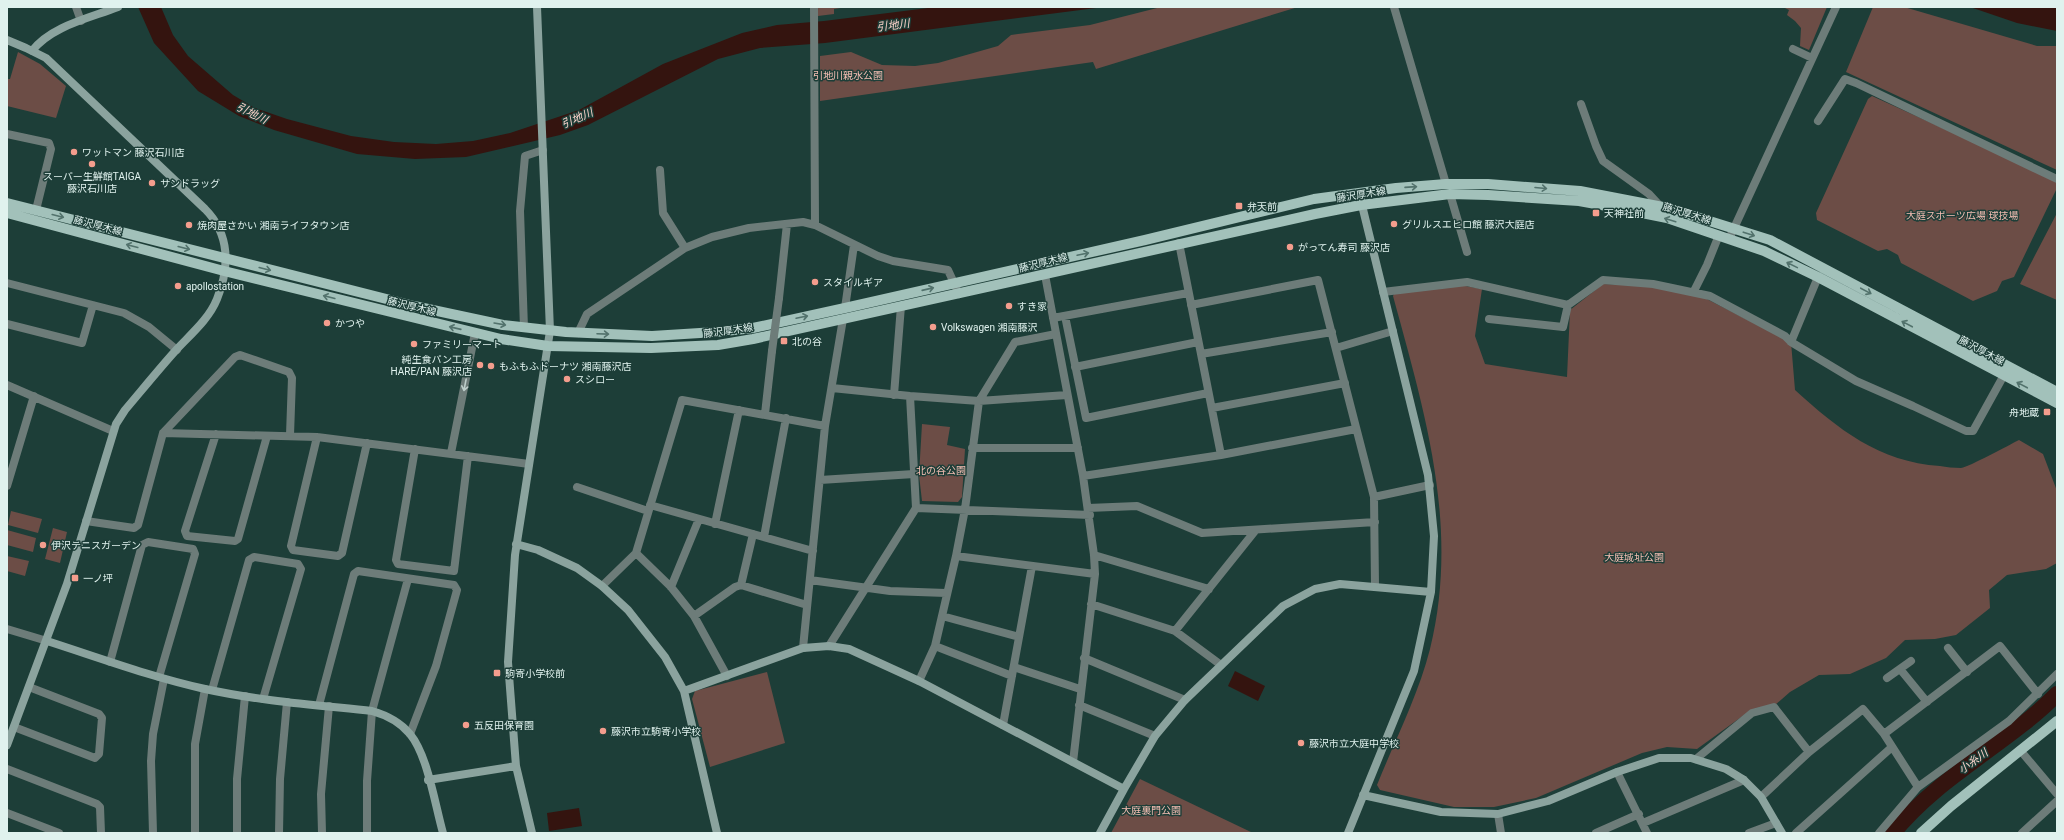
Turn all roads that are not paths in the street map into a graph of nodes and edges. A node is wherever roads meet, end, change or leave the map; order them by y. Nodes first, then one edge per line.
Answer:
1 (76, 7) edge
2 (118, 7) edge
3 (537, 7) edge
4 (814, 7) edge
5 (1394, 7) edge
6 (1836, 7) edge
7 (81, 21) junction
8 (7, 40) edge
9 (1793, 49) dead end
10 (32, 51) junction
11 (1812, 58) junction
12 (1581, 104) dead end
13 (1818, 121) dead end
14 (7, 134) edge
15 (543, 146) junction
16 (660, 170) dead end
17 (2057, 179) edge
18 (1446, 184) junction
19 (1359, 193) junction
20 (1450, 194) junction
21 (7, 203) edge
22 (1361, 205) junction
23 (1661, 207) junction
24 (36, 210) junction
25 (7, 213) edge
26 (787, 224) junction
27 (815, 225) junction
28 (1734, 229) junction
29 (1718, 235) junction
30 (1729, 239) junction
31 (1178, 243) junction
32 (854, 245) junction
33 (685, 248) junction
34 (1467, 252) dead end
35 (227, 259) junction
36 (224, 271) junction
37 (1045, 275) junction
38 (1818, 277) junction
39 (956, 283) junction
40 (7, 284) edge
41 (1694, 291) junction
42 (1383, 292) junction
43 (1188, 293) junction
44 (959, 294) junction
45 (93, 305) junction
46 (1191, 305) junction
47 (1568, 305) junction
48 (901, 306) junction
49 (845, 308) junction
50 (1065, 316) junction
51 (1053, 318) junction
52 (843, 319) junction
53 (1489, 319) dead end
54 (7, 324) edge
55 (524, 328) junction
56 (550, 331) junction
57 (1393, 331) junction
58 (1332, 332) junction
59 (475, 333) junction
60 (578, 333) junction
61 (1056, 334) junction
62 (1198, 342) junction
63 (1792, 342) junction
64 (548, 346) junction
65 (1336, 348) junction
66 (177, 350) junction
67 (1201, 354) junction
68 (1075, 367) junction
69 (2004, 376) junction
70 (1344, 383) junction
71 (7, 385) edge
72 (832, 388) junction
73 (2057, 392) edge
74 (1208, 393) junction
75 (894, 395) junction
76 (1067, 395) junction
77 (34, 396) junction
78 (910, 396) junction
79 (979, 400) junction
80 (2057, 403) edge
81 (1212, 408) junction
82 (739, 410) junction
83 (765, 414) junction
84 (786, 418) junction
85 (825, 426) junction
86 (1356, 429) junction
87 (113, 431) junction
88 (163, 433) junction
89 (216, 434) junction
90 (290, 435) junction
91 (267, 436) junction
92 (317, 437) junction
93 (367, 443) junction
94 (415, 448) junction
95 (972, 448) junction
96 (1078, 448) junction
97 (451, 453) junction
98 (1221, 455) junction
99 (468, 456) junction
100 (11, 459) edge
101 (529, 464) junction
102 (914, 474) junction
103 (1083, 476) junction
104 (820, 480) junction
105 (1430, 485) junction
106 (7, 486) edge
107 (577, 487) dead end
108 (1374, 497) junction
109 (649, 508) junction
110 (916, 508) junction
111 (965, 508) junction
112 (1089, 512) junction
113 (699, 519) junction
114 (86, 521) junction
115 (1375, 522) junction
116 (715, 524) junction
117 (1255, 531) junction
118 (753, 534) junction
119 (764, 537) junction
120 (516, 544) junction
121 (813, 551) junction
122 (636, 553) junction
123 (1094, 554) junction
124 (956, 556) junction
125 (1032, 566) junction
126 (1095, 574) junction
127 (408, 579) junction
128 (810, 580) junction
129 (741, 584) junction
130 (602, 586) junction
131 (1375, 586) junction
132 (671, 587) junction
133 (864, 588) junction
134 (1209, 589) junction
135 (1431, 592) junction
136 (946, 593) junction
137 (1091, 604) junction
138 (807, 605) junction
139 (694, 616) junction
140 (942, 616) junction
141 (7, 629) edge
142 (1175, 631) junction
143 (1019, 637) junction
144 (47, 641) junction
145 (829, 646) junction
146 (935, 646) junction
147 (802, 648) junction
148 (1948, 648) dead end
149 (1084, 658) junction
150 (1911, 661) dead end
151 (110, 662) junction
152 (1221, 665) junction
153 (1014, 667) junction
154 (1900, 669) junction
155 (1967, 672) junction
156 (2057, 674) edge
157 (727, 676) junction
158 (1012, 676) junction
159 (161, 678) junction
160 (1887, 678) dead end
161 (919, 681) junction
162 (29, 688) junction
163 (208, 690) junction
164 (1080, 690) junction
165 (684, 691) junction
166 (2038, 694) junction
167 (245, 696) junction
168 (263, 699) junction
169 (1185, 700) junction
170 (287, 702) junction
171 (1927, 702) junction
172 (319, 705) junction
173 (1079, 705) junction
174 (329, 706) junction
175 (372, 711) junction
176 (2057, 721) edge
177 (14, 726) junction
178 (1003, 726) junction
179 (410, 734) junction
180 (1884, 734) junction
181 (1155, 736) junction
182 (7, 745) edge
183 (1892, 747) junction
184 (2020, 750) junction
185 (1808, 752) junction
186 (1696, 759) junction
187 (1073, 762) junction
188 (516, 766) junction
189 (7, 769) edge
190 (1617, 772) junction
191 (428, 780) junction
192 (1744, 780) junction
193 (1124, 788) junction
194 (1918, 788) junction
195 (2057, 794) edge
196 (1363, 795) junction
197 (1761, 797) junction
198 (2057, 801) edge
199 (7, 813) edge
200 (1498, 814) junction
201 (1639, 814) junction
202 (1643, 823) junction
203 (1776, 823) junction
204 (59, 833) edge
205 (101, 833) edge
206 (152, 833) edge
207 (195, 833) edge
208 (237, 833) edge
209 (279, 833) edge
210 (322, 833) edge
211 (367, 833) edge
212 (443, 833) edge
213 (532, 833) edge
214 (717, 833) edge
215 (1100, 833) edge
216 (1348, 833) edge
217 (1502, 833) edge
218 (1596, 833) edge
219 (1647, 833) edge
220 (1749, 833) edge
221 (1782, 833) edge
222 (1796, 833) edge
223 (1878, 833) edge
224 (1921, 833) edge
225 (2022, 833) edge

1 - 7 street
2 - 7 street
3 - 15 street
4 - 27 street
5 - 18 street
6 - 11 street
7 - 10 street
8 - 10 street
9 - 11 street
10 - 35 street
11 - 28 street
12 - 23 street
13 - 17 street
14 - 24 street
15 - 55 street
15 - 56 street
16 - 33 street
19 -> 18 main road, 藤沢厚木線
18 -> 23 main road, 藤沢厚木線
19 - 22 street
39 -> 19 main road, 藤沢厚木線
20 - 22 main road, 藤沢厚木線
29 -> 20 main road, 藤沢厚木線
20 - 34 street
21 - 24 main road, 藤沢厚木線
22 - 31 main road, 藤沢厚木線
22 - 42 street
23 - 28 main road, 藤沢厚木線
24 -> 35 main road, 藤沢厚木線
36 -> 25 main road, 藤沢厚木線
26 - 27 street
26 - 33 street
26 - 83 street, bridge
27 - 32 street
28 - 30 street
28 -> 73 main road, 藤沢厚木線
29 - 30 main road, 藤沢厚木線
29 - 41 street
38 -> 30 main road, 藤沢厚木線
31 - 37 main road, 藤沢厚木線
31 - 43 street
32 - 39 street
32 - 49 street
33 - 60 street
35 - 36 street
35 -> 55 main road, 藤沢厚木線
59 -> 36 main road, 藤沢厚木線
36 - 66 street
37 - 44 main road, 藤沢厚木線
37 - 51 street
38 - 63 street
69 -> 38 main road, 藤沢厚木線
39 - 44 street
49 -> 39 main road, 藤沢厚木線
40 - 45 street
41 - 47 street
41 - 63 street
42 - 47 street
42 - 57 street
43 - 46 street
43 - 50 street
44 - 48 main road, 藤沢厚木線
45 - 54 street
45 - 66 street
46 - 58 street
46 - 62 street
47 - 53 street
48 - 52 main road, 藤沢厚木線
48 - 75 street
60 -> 49 main road, 藤沢厚木線
50 - 51 street
50 - 68 street
51 - 61 street
52 - 64 main road, 藤沢厚木線
52 - 72 street
55 - 56 main road, 藤沢厚木線
56 - 60 main road, 藤沢厚木線
56 - 64 street
57 - 65 street
57 - 105 street
58 - 65 street
58 - 67 street
59 - 64 main road, 藤沢厚木線
59 -> 97 street
61 - 76 street
61 - 79 street
62 - 67 street
62 - 68 street
63 - 69 street
64 - 101 street
65 - 70 street
66 - 87 street
67 - 74 street
68 - 74 street
80 -> 69 main road, 藤沢厚木線
70 - 81 street
70 - 86 street
71 - 77 street
72 - 75 street
72 - 85 street
74 - 81 street
75 - 78 street
76 - 79 street
76 - 96 street
77 - 87 street
77 - 100 street
78 - 79 street
78 - 102 street
79 - 95 street
81 - 98 street
82 - 83 street
82 - 109 street
82 - 116 street
83 - 84 street
84 - 85 street
84 - 119 street
85 - 104 street
86 - 98 street
86 - 108 street
87 - 114 street
88 - 89 street
88 - 90 street
88 - 114 street
89 - 91 street
89 - 91 street
90 - 91 street
90 - 92 street
92 - 93 street
92 - 93 street
93 - 94 street
94 - 97 street
94 - 99 street
95 - 96 street
95 - 111 street
96 - 103 street
97 - 99 street
98 - 103 street
99 - 101 street
100 - 106 street
101 - 120 street
102 - 104 street
102 - 110 street
103 - 112 street
104 - 121 street
105 - 108 street
105 - 135 street
107 - 109 street
108 - 115 street
109 - 113 street
109 - 122 street
110 - 111 street
110 - 133 street
111 - 112 street
111 - 124 street
112 - 117 street
112 - 123 street
113 - 116 street
113 - 132 street
114 - 144 street
115 - 117 street
115 - 131 street
116 - 118 street
117 - 134 street
118 - 119 street
118 - 129 street
119 - 121 street
120 - 130 street
120 - 188 street
121 - 128 street
122 - 130 street
122 - 132 street
123 - 126 street
123 - 134 street
124 - 125 street
124 - 136 street
125 - 126 street
125 - 143 street
126 - 137 street
127 - 172 street
127 - 175 street
127 - 179 street
128 - 133 street
128 - 138 street
129 - 138 street
129 - 139 street
130 - 165 street
131 - 135 street
131 - 152 street
132 - 139 street
133 - 136 street
133 - 145 street
134 - 142 street
135 - 196 street
136 - 140 street
137 - 142 street
137 - 149 street
138 - 147 street
139 - 157 street
140 - 143 street
140 - 146 street
141 - 144 street
142 - 152 street
143 - 153 street
144 - 151 street
144 - 162 street
145 - 147 street
145 - 161 street
146 - 158 street
146 - 161 street
147 - 157 street
148 - 155 street
149 - 164 street
149 - 169 street
150 - 154 street
151 - 159 street
151 - 159 street
152 - 169 street
153 - 158 street
153 - 164 street
154 - 160 street
154 - 171 street
155 - 166 street
155 - 171 street
156 - 166 street
157 - 165 street
158 - 178 street
159 - 163 street
159 - 206 street
161 - 178 street
162 - 177 street
162 - 177 street
163 - 167 street
163 - 168 street
163 - 207 street
164 - 173 street
165 - 214 street
166 - 194 street
167 - 168 street
167 - 208 street
168 - 170 street
169 - 181 street
170 - 172 street
170 - 209 street
171 - 180 street
172 - 174 street
173 - 181 street
173 - 187 street
174 - 175 street
174 - 210 street
175 - 179 street
175 - 211 street
176 - 184 main road
177 - 182 street
178 - 187 street
179 - 191 street
180 - 183 street
180 - 185 street
181 - 193 street
183 - 194 street
183 - 222 street
184 - 195 street
184 - 224 main road
185 - 186 street
185 - 197 street
186 - 190 street
186 - 192 street
187 - 193 street
188 - 191 street
188 - 213 street
189 - 205 street
190 - 200 street
190 - 201 street
191 - 212 street
192 - 197 street
192 - 202 street
193 - 215 street
194 - 223 street
196 - 200 street
196 - 216 street
197 - 203 street
198 - 225 street
199 - 204 street
200 - 217 street
201 - 202 street
201 - 218 street
202 - 219 street
203 - 220 street
203 - 221 street

